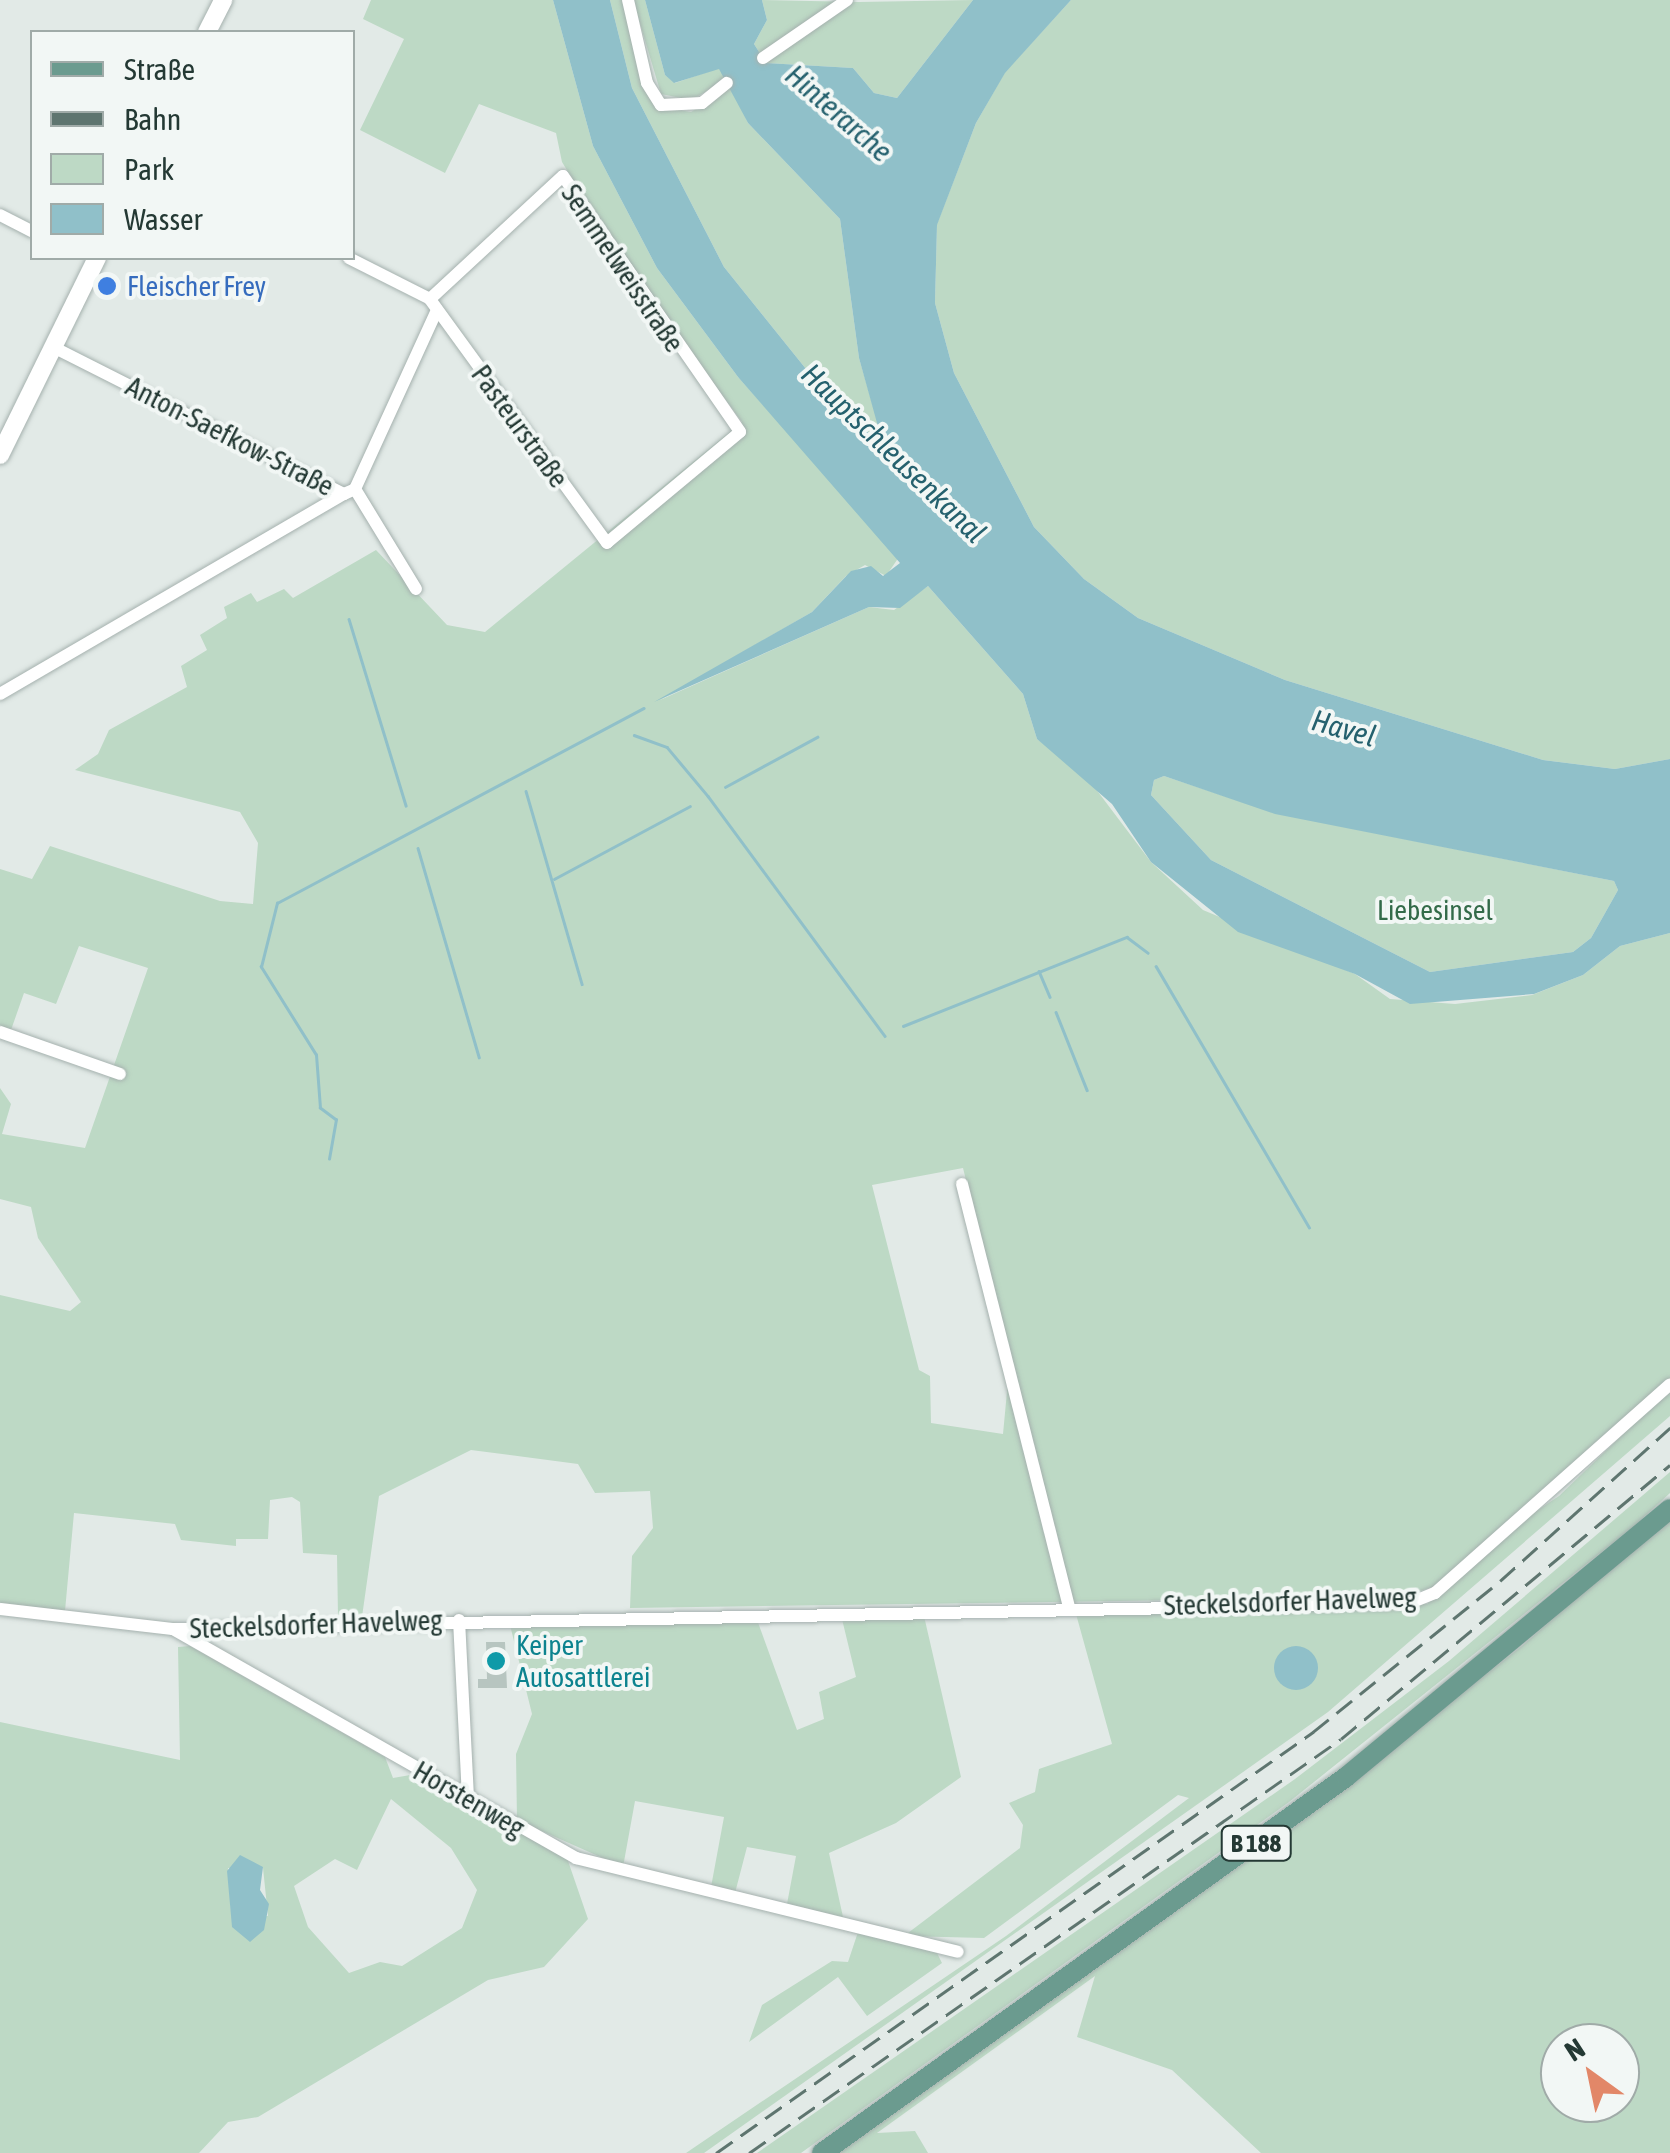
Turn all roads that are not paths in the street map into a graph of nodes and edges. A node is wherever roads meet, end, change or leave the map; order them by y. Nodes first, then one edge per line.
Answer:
1 (223, 0) edge
2 (628, 0) edge
3 (847, 0) edge
4 (208, 30) edge
5 (764, 58) dead end
6 (728, 83) dead end
7 (0, 215) edge
8 (30, 230) edge
9 (94, 260) edge
10 (354, 260) edge
11 (433, 305) junction
12 (53, 347) junction
13 (0, 454) edge
14 (349, 491) junction
15 (604, 542) joint
16 (416, 590) dead end
17 (0, 694) edge
18 (0, 1032) edge
19 (120, 1074) dead end
20 (962, 1184) dead end
21 (1670, 1384) edge
22 (1670, 1508) edge
23 (1069, 1608) junction
24 (0, 1609) edge
25 (459, 1620) junction
26 (173, 1628) junction
27 (468, 1796) junction
28 (958, 1952) dead end
29 (822, 2153) edge

1 - 4 main road
2 - 6 street
3 - 5 street
7 - 8 street
9 - 12 main road
10 - 11 street
11 - 14 street, Semmelweisstraße
11 - 15 street, Pasteurstraße
11 - 15 street, Semmelweisstraße
12 - 13 main road
12 - 14 street, Anton-Saefkow-Straße
14 - 16 street, Anton-Saefkow-Straße
14 - 17 street
18 - 19 street
20 - 23 street
21 - 23 street, Steckelsdorfer Havelweg
22 - 29 main road, B 188
23 - 25 street, Steckelsdorfer Havelweg
24 - 26 street, Horstenweg
25 - 26 street, Steckelsdorfer Havelweg
25 - 27 street, Steckelsdorfer Havelweg
26 - 27 street, Horstenweg
27 - 28 street, Horstenweg

